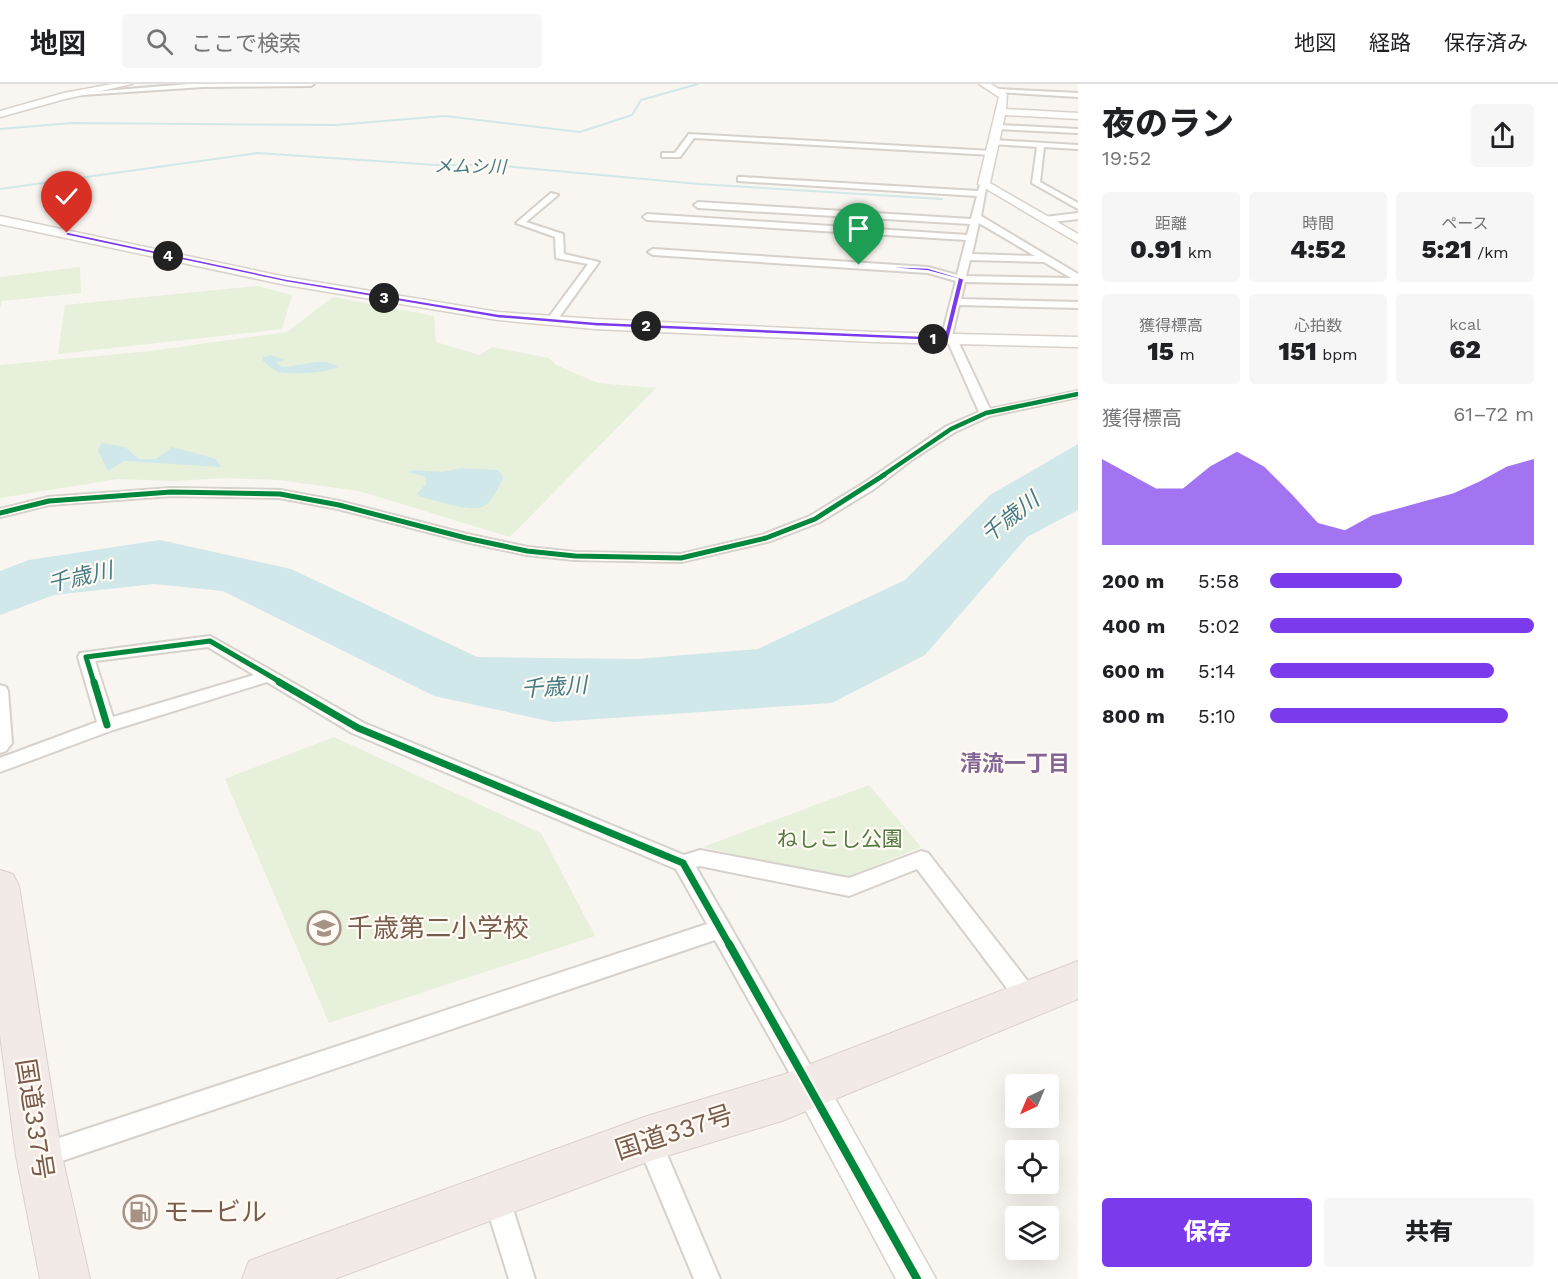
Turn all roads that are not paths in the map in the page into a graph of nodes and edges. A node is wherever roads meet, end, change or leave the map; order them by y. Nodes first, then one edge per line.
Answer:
1 (127, 84) edge
2 (311, 84) edge
3 (1015, 84) edge
4 (998, 92) edge
5 (82, 93) junction
6 (1078, 95) edge
7 (1001, 112) junction
8 (0, 114) edge
9 (1078, 116) edge
10 (999, 127) junction
11 (1078, 131) edge
12 (995, 142) junction
13 (1041, 144) junction
14 (1078, 147) edge
15 (992, 153) junction
16 (665, 155) dead end
17 (741, 179) dead end
18 (983, 189) junction
19 (554, 195) dead end
20 (698, 205) dead end
21 (1078, 206) edge
22 (1078, 216) edge
23 (647, 218) dead end
24 (0, 220) edge
25 (975, 220) junction
26 (1045, 220) junction
27 (971, 238) junction
28 (1078, 239) edge
29 (653, 252) dead end
30 (966, 257) junction
31 (1046, 259) junction
32 (961, 279) junction
33 (1078, 280) edge
34 (955, 302) junction
35 (1078, 305) edge
36 (551, 321) junction
37 (949, 339) junction
38 (1078, 342) edge
39 (1078, 394) edge
40 (986, 413) junction
41 (0, 513) edge
42 (268, 676) junction
43 (0, 692) edge
44 (107, 725) junction
45 (0, 746) edge
46 (0, 765) edge
47 (683, 863) junction
48 (0, 886) edge
49 (720, 929) junction
50 (1078, 980) edge
51 (1029, 999) junction
52 (810, 1087) junction
53 (647, 1139) junction
54 (39, 1156) junction
55 (496, 1195) junction
56 (65, 1279) edge
57 (267, 1279) edge
58 (522, 1279) edge
59 (707, 1279) edge
60 (917, 1279) edge

1 - 5 street
2 - 5 street
3 - 4 street
4 - 6 street
4 - 7 street
5 - 8 street
7 - 9 street
7 - 10 street
10 - 11 street
10 - 12 street
12 - 13 street
12 - 15 street
13 - 14 street
13 - 21 street
15 - 16 street
15 - 18 street
17 - 18 street
18 - 25 street
18 - 26 street
19 - 36 street
20 - 25 street
22 - 26 street
23 - 27 street
24 - 36 street
25 - 27 street
25 - 31 street
26 - 28 street
27 - 30 street
29 - 32 street
30 - 31 street
30 - 32 street
31 - 33 street
32 - 33 street
32 - 34 street
34 - 35 street
34 - 37 street
36 - 37 street
37 - 38 street
37 - 40 street
39 - 40 street
40 - 41 street
42 - 44 street
42 - 44 street
42 - 47 street
43 - 45 street
44 - 46 street
47 - 49 street
47 - 51 street
48 - 54 highway, 国道337号
49 - 52 street
49 - 54 street
50 - 51 highway, 国道337号
51 - 52 highway, 国道337号
52 - 53 highway, 国道337号
52 - 60 street
53 - 55 highway, 国道337号
53 - 59 street
54 - 56 highway, 国道337号
55 - 57 highway, 国道337号
55 - 58 street

